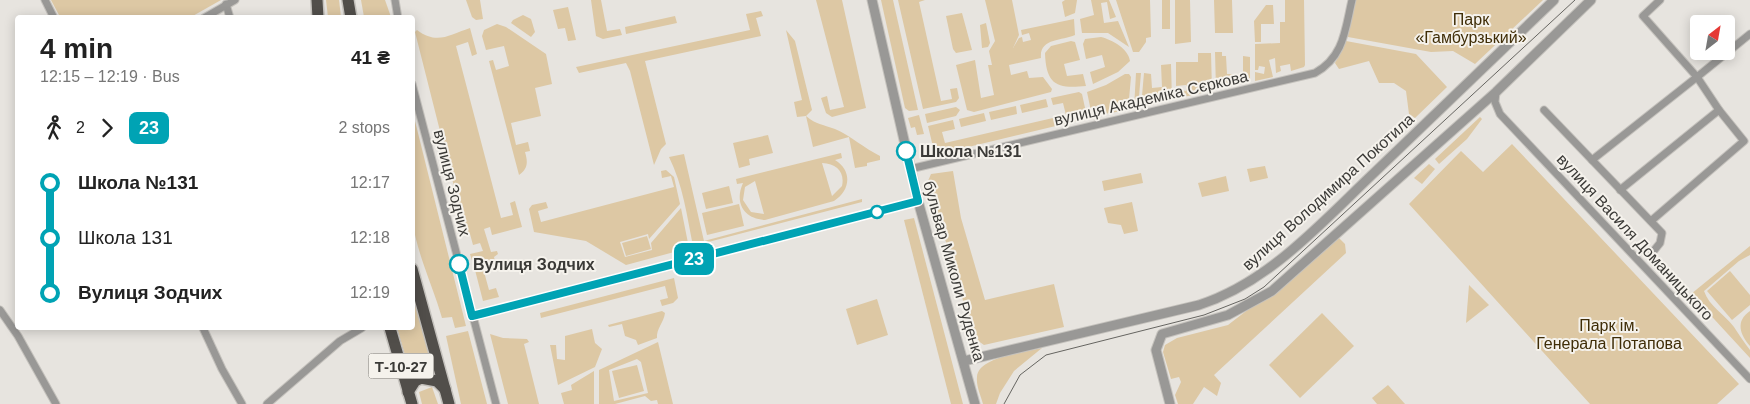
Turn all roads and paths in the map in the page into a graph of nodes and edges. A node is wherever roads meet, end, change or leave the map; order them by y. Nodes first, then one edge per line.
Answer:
1 (45, 0) edge
2 (235, 0) edge
3 (317, 0) edge
4 (348, 0) edge
5 (395, 0) edge
6 (872, 0) edge
7 (1352, 0) edge
8 (1554, 0) edge
9 (1591, 0) edge
10 (1660, 0) edge
11 (226, 4) junction
12 (52, 15) edge
13 (209, 15) edge
14 (229, 15) edge
15 (318, 15) edge
16 (350, 15) edge
17 (398, 15) edge
18 (1750, 34) edge
19 (1697, 77) junction
20 (1496, 92) junction
21 (415, 96) edge
22 (1477, 108) junction
23 (1544, 110) dead end
24 (1719, 110) junction
25 (1500, 114) junction
26 (1592, 160) junction
27 (910, 169) junction
28 (1620, 190) junction
29 (918, 201) junction
30 (1651, 221) junction
31 (1652, 253) dead end
32 (415, 280) edge
33 (0, 310) edge
34 (472, 316) junction
35 (204, 330) edge
36 (359, 330) edge
37 (391, 330) edge
38 (964, 361) junction
39 (1750, 379) edge
40 (445, 389) junction
41 (408, 392) junction
42 (56, 404) edge
43 (242, 404) edge
44 (267, 404) edge
45 (412, 404) edge
46 (449, 404) edge
47 (496, 404) edge
48 (975, 404) edge
49 (1170, 404) edge

1 - 12 street
2 - 11 street
3 - 15 highway
4 - 16 highway
5 - 17 street
6 - 27 street, бульвар Миколи Руденка
7 - 27 street, вулиця Академіка Сєркова
8 - 38 street, вулиця Володимира Покотила
9 - 20 street
10 - 19 street
11 - 13 street
11 - 14 street
18 - 19 street
19 - 24 street
19 - 26 street
20 - 22 street
20 - 25 street
21 - 34 street, вулиця Зодчих
22 - 25 street
22 - 49 street
23 - 26 street
24 - 28 street
24 - 30 street
25 - 39 street, вулиця Василя Доманицького
26 - 28 street
27 - 29 street, бульвар Миколи Руденка
28 - 30 street
29 - 34 street
29 - 38 street, бульвар Миколи Руденка
30 - 31 street
32 - 40 highway, Т-10-27
33 - 42 street
34 - 47 street, вулиця Зодчих
35 - 43 street
36 - 44 street
37 - 41 highway, Т-10-27
38 - 48 street, бульвар Миколи Руденка
40 - 41 highway
40 - 46 highway, Т-10-27
41 - 45 highway, Т-10-27

